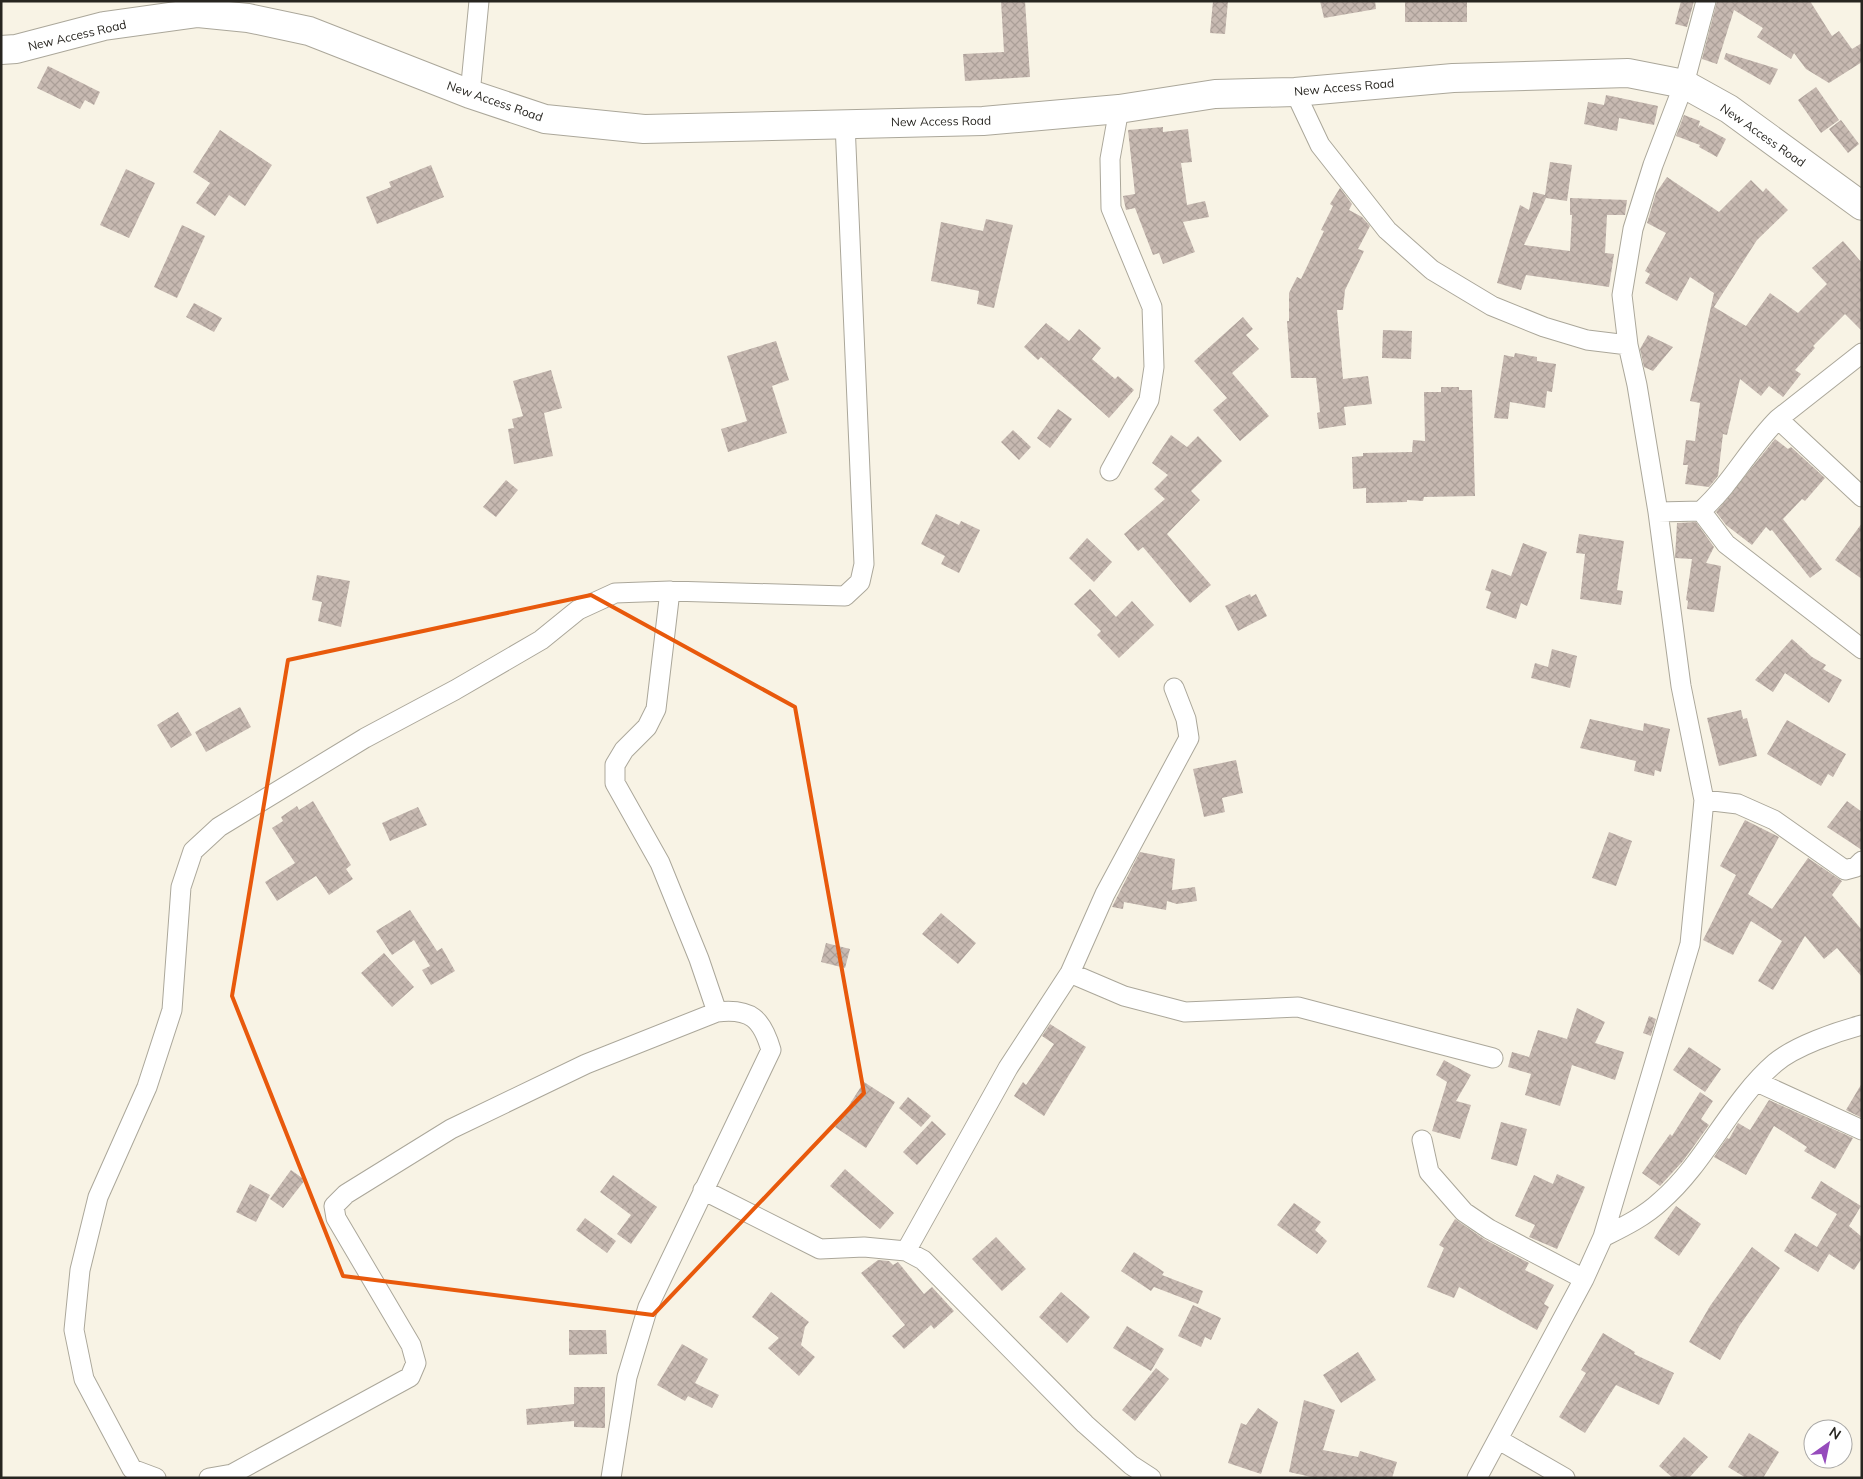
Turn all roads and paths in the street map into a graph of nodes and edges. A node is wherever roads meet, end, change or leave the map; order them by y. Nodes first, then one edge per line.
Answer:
1 (479, 1) edge
2 (1706, 1) edge
3 (199, 7) edge
4 (1, 50) edge
5 (1684, 84) junction
6 (1294, 92) junction
7 (470, 94) junction
8 (1119, 109) junction
9 (845, 123) junction
10 (1862, 206) edge
11 (1628, 345) junction
12 (1862, 353) edge
13 (1778, 419) junction
14 (1110, 471) dead end
15 (1862, 497) edge
16 (1701, 511) junction
17 (1658, 512) junction
18 (670, 591) junction
19 (1862, 648) edge
20 (1174, 688) dead end
21 (1704, 800) junction
22 (1862, 861) edge
23 (1070, 973) junction
24 (717, 1012) junction
25 (1862, 1025) edge
26 (1493, 1058) dead end
27 (1757, 1082) junction
28 (1862, 1130) edge
29 (1422, 1140) dead end
30 (703, 1190) junction
31 (1603, 1237) junction
32 (906, 1251) junction
33 (1584, 1279) junction
34 (1498, 1440) junction
35 (156, 1478) edge
36 (209, 1478) edge
37 (611, 1478) edge
38 (1151, 1478) edge
39 (1477, 1478) edge
40 (1565, 1478) edge

1 - 7 street
2 - 5 street
3 - 4 main road, New Access Road
3 - 7 main road, New Access Road
5 - 6 main road, New Access Road
5 - 10 main road, New Access Road
5 - 11 street
6 - 8 main road, New Access Road
6 - 11 street
7 - 9 main road, New Access Road
8 - 9 main road, New Access Road
8 - 14 street
9 - 18 street
11 - 17 street
12 - 13 street
13 - 15 street
13 - 16 street
16 - 17 street
16 - 19 street
17 - 21 street
18 - 24 street
18 - 35 street
20 - 23 street
21 - 22 street
21 - 31 street
23 - 26 street
23 - 32 street
24 - 30 street
24 - 36 street
25 - 27 street
27 - 28 street
27 - 31 street
29 - 33 street
30 - 32 street
30 - 37 street
31 - 33 street
32 - 38 street
33 - 34 street
34 - 39 street
34 - 40 street

